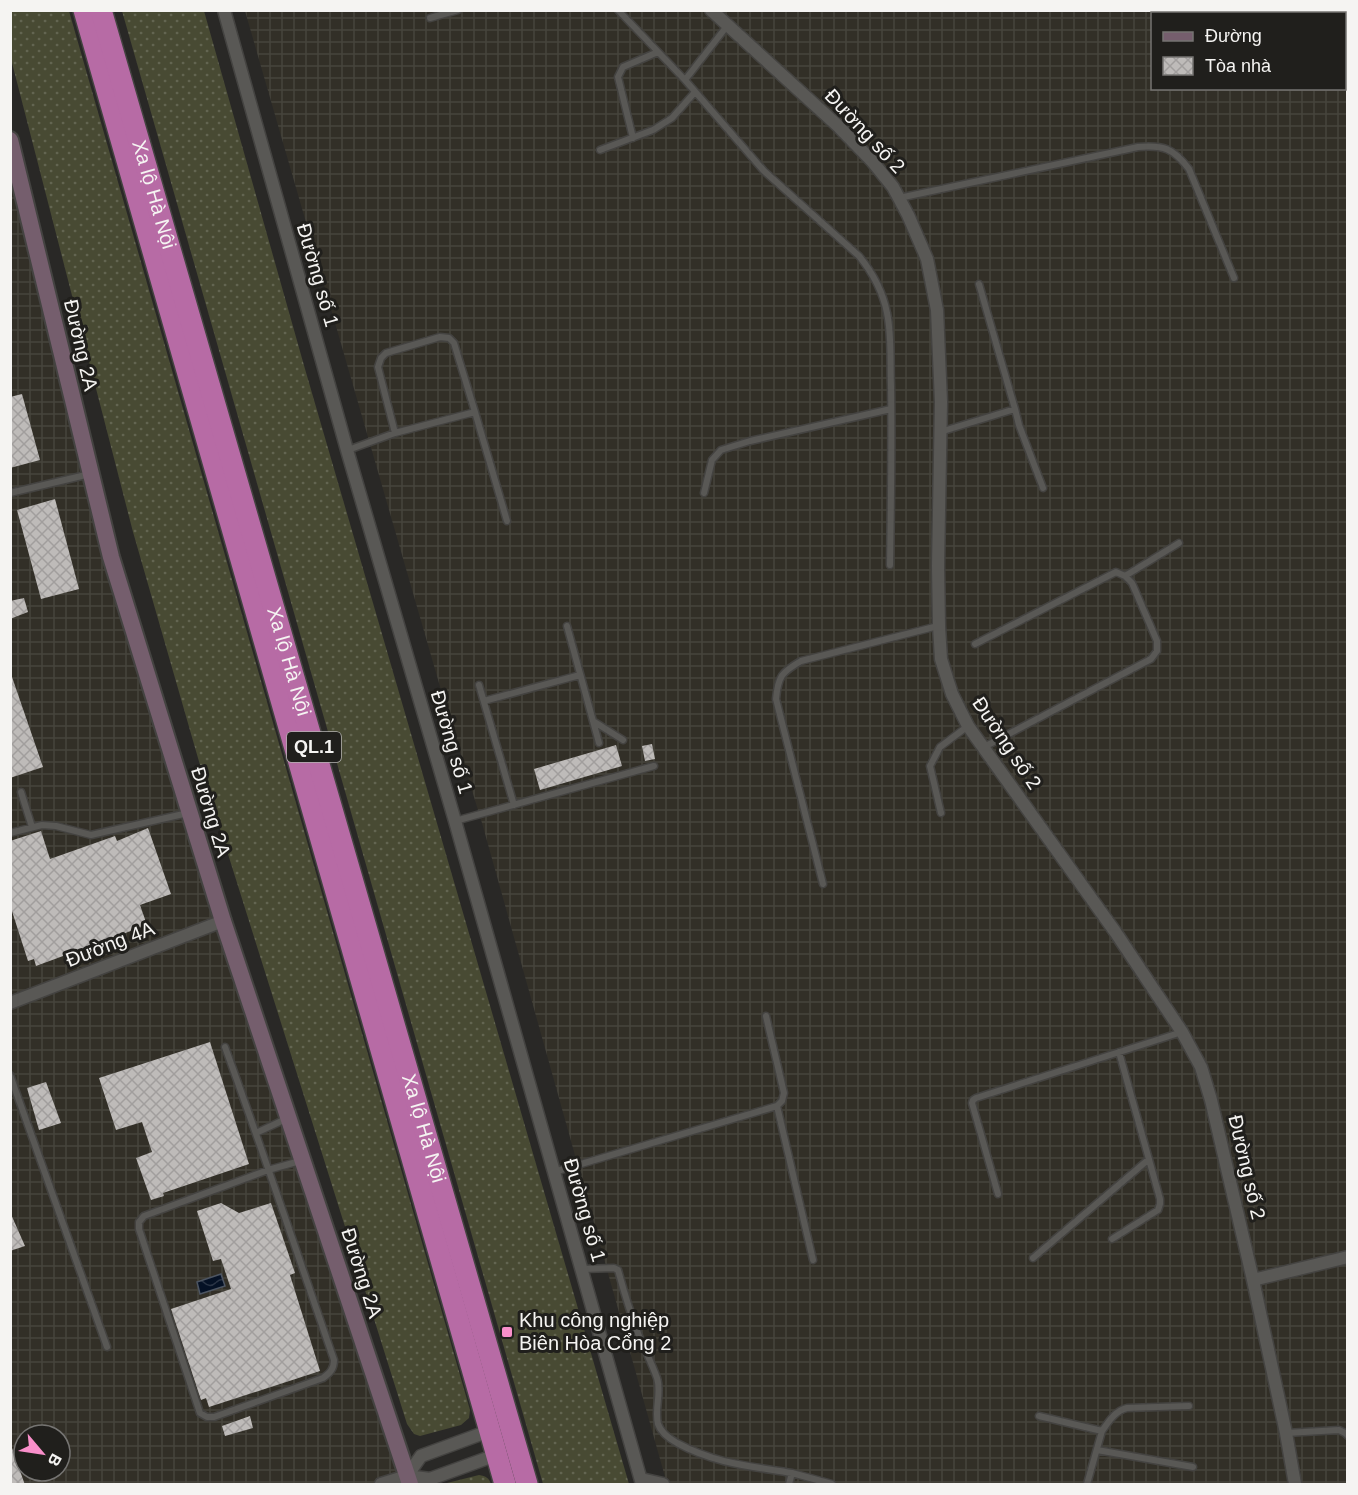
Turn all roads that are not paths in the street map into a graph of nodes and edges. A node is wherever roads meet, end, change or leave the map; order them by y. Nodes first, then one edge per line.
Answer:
1 (84, 10) edge
2 (101, 10) edge
3 (224, 10) edge
4 (458, 10) edge
5 (618, 10) edge
6 (711, 10) edge
7 (430, 18) dead end
8 (727, 26) junction
9 (658, 52) junction
10 (684, 80) junction
11 (695, 92) junction
12 (633, 138) junction
13 (10, 140) edge
14 (600, 150) dead end
15 (899, 199) junction
16 (1234, 278) dead end
17 (979, 284) dead end
18 (891, 409) junction
19 (1015, 409) junction
20 (475, 412) junction
21 (939, 432) junction
22 (395, 433) junction
23 (347, 450) junction
24 (91, 474) junction
25 (1043, 488) dead end
26 (10, 493) edge
27 (704, 493) dead end
28 (507, 521) dead end
29 (1179, 543) dead end
30 (890, 565) dead end
31 (1125, 576) junction
32 (567, 626) dead end
33 (939, 626) junction
34 (975, 644) dead end
35 (580, 675) junction
36 (479, 685) dead end
37 (484, 702) junction
38 (593, 721) junction
39 (968, 726) junction
40 (623, 740) dead end
41 (599, 743) dead end
42 (984, 747) junction
43 (654, 766) dead end
44 (21, 792) dead end
45 (514, 805) junction
46 (189, 813) junction
47 (942, 813) dead end
48 (455, 821) junction
49 (32, 827) junction
50 (10, 833) edge
51 (823, 884) dead end
52 (223, 921) junction
53 (10, 1004) edge
54 (766, 1016) dead end
55 (1182, 1032) junction
56 (225, 1047) dead end
57 (1119, 1052) junction
58 (10, 1075) edge
59 (777, 1106) junction
60 (288, 1118) junction
61 (256, 1132) junction
62 (1149, 1159) junction
63 (302, 1160) junction
64 (268, 1170) junction
65 (554, 1172) junction
66 (998, 1194) dead end
67 (1112, 1239) dead end
68 (1347, 1257) edge
69 (1033, 1258) dead end
70 (813, 1260) dead end
71 (582, 1269) junction
72 (1253, 1280) junction
73 (106, 1347) dead end
74 (1189, 1406) dead end
75 (1039, 1416) dead end
76 (489, 1431) junction
77 (1102, 1431) junction
78 (1287, 1433) junction
79 (1347, 1436) edge
80 (1097, 1450) junction
81 (496, 1455) junction
82 (1193, 1467) dead end
83 (792, 1473) junction
84 (409, 1480) edge
85 (642, 1482) edge
86 (381, 1485) edge
87 (504, 1485) edge
88 (527, 1485) edge
89 (663, 1485) edge
90 (789, 1485) edge
91 (832, 1485) edge
92 (1088, 1485) edge
93 (1295, 1485) edge

1 - 76 highway, Xa lộ Hà Nội / QL.1
2 - 88 highway, Xa lộ Hà Nội / QL.1
3 - 23 street, Đường số 1
4 - 7 lane
5 - 9 lane
6 - 8 street, Đường số 2
8 - 10 lane
8 - 15 street, Đường số 2
9 - 10 lane
9 - 12 lane
10 - 11 lane
11 - 12 lane
11 - 18 lane
12 - 14 lane
13 - 24 street, Đường 2A
15 - 16 lane
15 - 21 street, Đường số 2
17 - 19 lane
18 - 27 lane
18 - 30 lane
19 - 21 lane
19 - 25 lane
20 - 22 lane
20 - 22 lane
20 - 28 lane
21 - 33 street, Đường số 2
22 - 23 lane
23 - 48 street, Đường số 1
24 - 26 lane
24 - 46 street, Đường 2A
29 - 31 lane
31 - 34 lane
31 - 42 lane
32 - 35 lane
33 - 39 street, Đường số 2
33 - 51 lane
35 - 37 lane
35 - 38 lane
36 - 37 lane
37 - 45 lane
38 - 40 lane
38 - 41 lane
39 - 42 street, Đường số 2
39 - 47 lane
42 - 55 street, Đường số 2
43 - 45 lane
44 - 49 lane
45 - 48 lane
46 - 49 lane
46 - 52 street, Đường 2A
48 - 65 street, Đường số 1
49 - 50 lane
52 - 53 street, Đường 4A
52 - 60 street, Đường 2A
54 - 59 lane
55 - 57 lane
55 - 72 street, Đường số 2
56 - 61 lane
57 - 62 lane
57 - 66 lane
58 - 73 lane
59 - 65 lane
59 - 70 lane
60 - 61 lane
60 - 63 street, Đường 2A
61 - 64 lane
62 - 67 lane
62 - 69 lane
63 - 64 lane
63 - 84 street, Đường 2A
64 - 64 lane
65 - 71 street, Đường số 1
68 - 72 street
71 - 83 lane
71 - 85 street, Đường số 1
72 - 78 street, Đường số 2
74 - 77 lane
75 - 77 lane
76 - 81 highway, Xa lộ Hà Nội / QL.1
76 - 84 street
77 - 80 lane
78 - 79 lane
78 - 93 street, Đường số 2
80 - 82 lane
80 - 92 lane
81 - 84 street
81 - 87 highway, Xa lộ Hà Nội / QL.1
83 - 90 lane
83 - 91 lane
84 - 86 street
85 - 89 street

